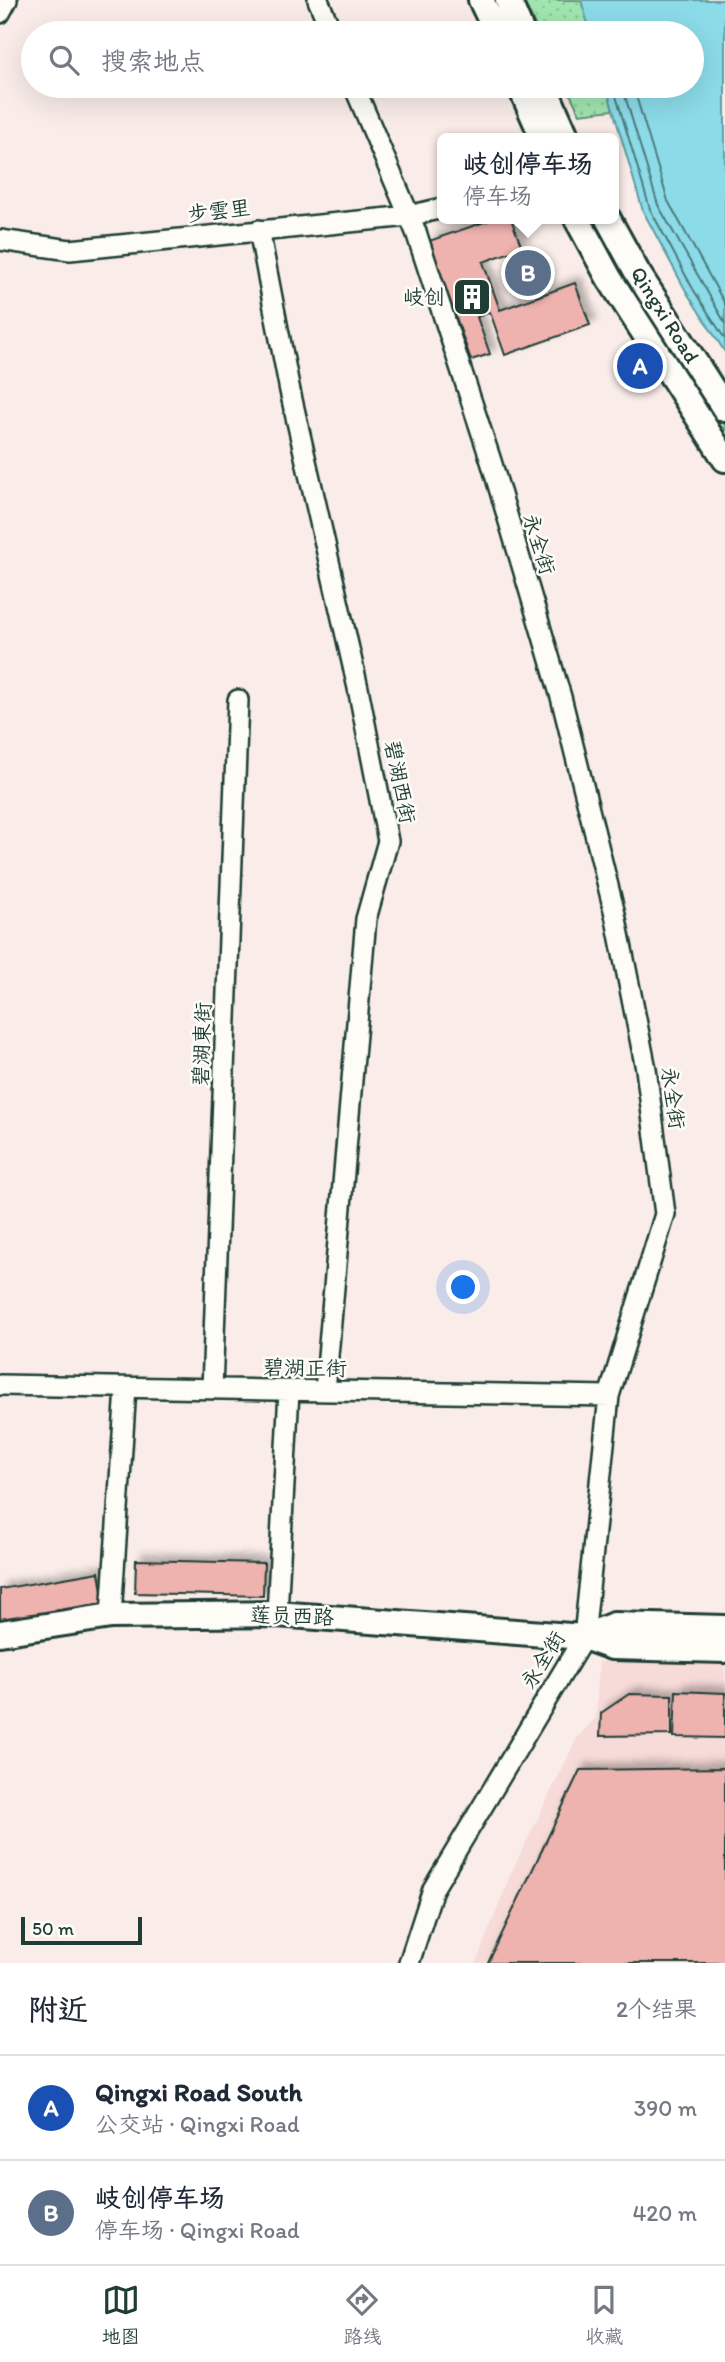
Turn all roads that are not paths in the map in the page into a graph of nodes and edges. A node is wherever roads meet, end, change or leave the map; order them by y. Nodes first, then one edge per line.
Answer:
1 (7, 0) edge
2 (318, 0) edge
3 (481, 0) edge
4 (508, 0) edge
5 (0, 13) edge
6 (327, 21) edge
7 (491, 21) edge
8 (517, 21) edge
9 (359, 98) edge
10 (525, 98) edge
11 (550, 98) edge
12 (541, 133) edge
13 (566, 133) edge
14 (437, 209) edge
15 (409, 216) junction
16 (580, 224) edge
17 (611, 224) edge
18 (260, 230) junction
19 (0, 240) edge
20 (663, 314) junction
21 (641, 328) junction
22 (725, 410) edge
23 (725, 459) edge
24 (239, 700) dead end
25 (0, 1385) edge
26 (126, 1388) junction
27 (212, 1389) junction
28 (289, 1391) junction
29 (325, 1391) junction
30 (609, 1396) junction
31 (277, 1614) junction
32 (111, 1616) junction
33 (725, 1628) edge
34 (0, 1633) edge
35 (584, 1637) junction
36 (725, 1650) edge
37 (409, 1963) edge

1 - 5 street
2 - 6 street
3 - 7 main road
4 - 8 main road
9 - 15 street, 永全街
10 - 12 main road
11 - 13 main road
14 - 15 street, 步雲里
15 - 18 street, 步雲里
15 - 30 street, 永全街
16 - 21 main road, Qingxi Road
17 - 20 main road, Qingxi Road
18 - 19 street, 步雲里
18 - 29 street, 碧湖西街
20 - 21 main road
20 - 22 main road, Qingxi Road
21 - 23 main road, Qingxi Road
24 - 27 street, 碧湖東街
25 - 26 street, 碧湖正街
26 - 27 street, 碧湖正街
26 - 32 street
27 - 28 street, 碧湖正街
28 - 29 street, 碧湖正街
28 - 31 street
29 - 30 street, 碧湖正街
30 - 35 street, 永全街
31 - 32 main road, 莲员西路
31 - 35 main road, 莲员西路
32 - 34 main road, 莲员西路
33 - 35 main road, 莲员西路
35 - 36 main road, 莲员西路
35 - 37 street, 永全街

